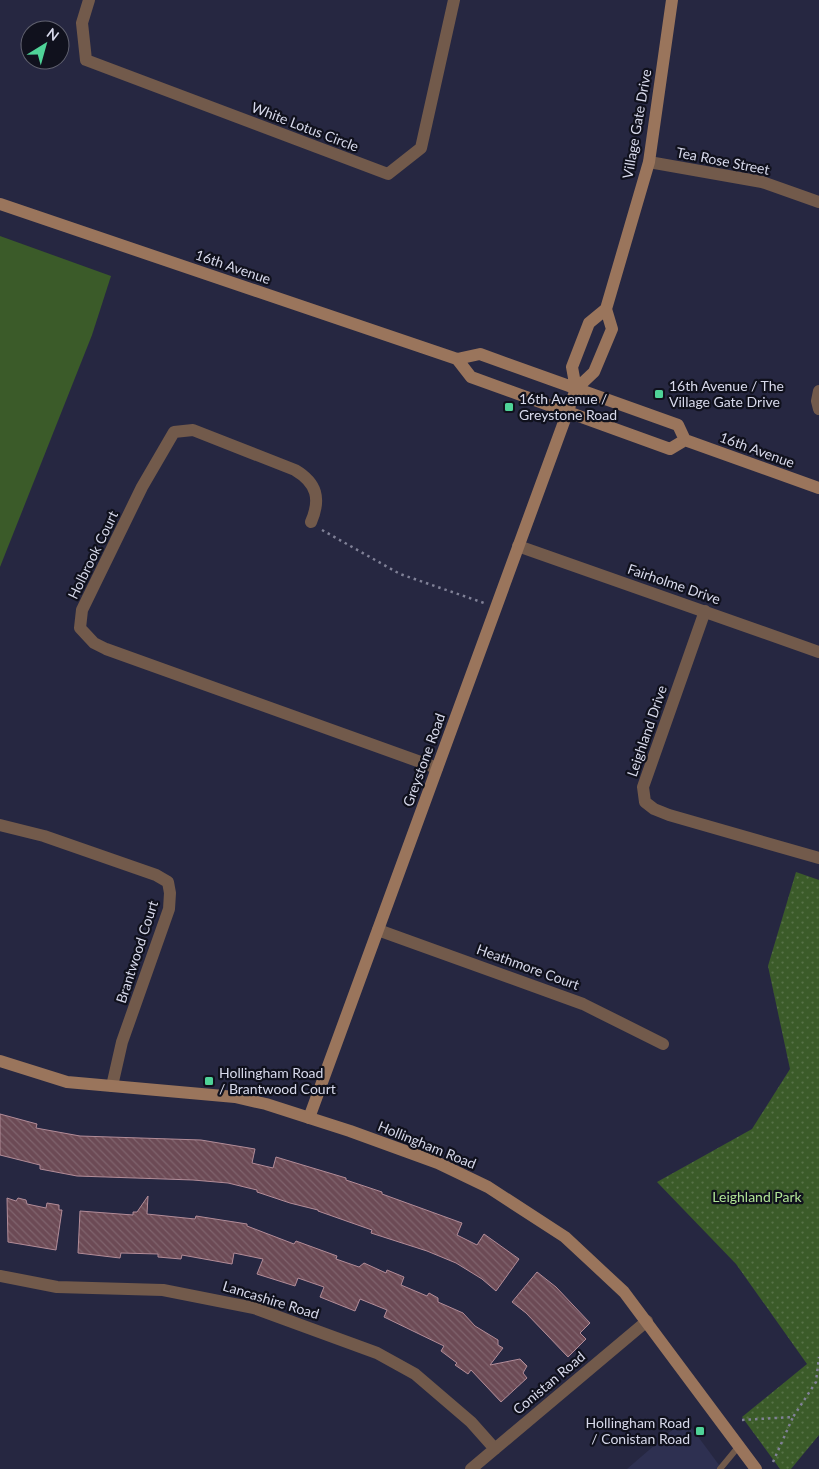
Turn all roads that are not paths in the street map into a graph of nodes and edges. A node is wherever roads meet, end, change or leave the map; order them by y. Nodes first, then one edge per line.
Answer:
1 (88, 0) edge
2 (454, 0) edge
3 (672, 0) edge
4 (649, 162) junction
5 (819, 202) edge
6 (0, 204) edge
7 (606, 309) junction
8 (457, 359) junction
9 (576, 388) junction
10 (819, 391) edge
11 (819, 409) edge
12 (566, 412) junction
13 (685, 440) junction
14 (819, 488) edge
15 (311, 522) road end
16 (518, 546) junction
17 (705, 610) junction
18 (819, 652) edge
19 (436, 768) junction
20 (0, 825) edge
21 (819, 858) edge
22 (378, 930) junction
23 (663, 1044) dead end
24 (0, 1061) edge
25 (112, 1086) junction
26 (309, 1118) junction
27 (0, 1276) edge
28 (647, 1321) junction
29 (739, 1446) junction
30 (495, 1449) junction
31 (471, 1469) edge
32 (720, 1469) edge
33 (756, 1469) edge

1 - 2 street, White Lotus Circle
3 - 4 street, Village Gate Drive
4 - 5 street, Tea Rose Street
4 - 7 street, Village Gate Drive
6 - 8 street, 16th Avenue
7 - 9 street
7 - 9 street, Village Gate Drive
8 - 9 street, 16th Avenue
8 - 12 street
9 - 12 street, Greystone Road
9 - 13 street, 16th Avenue
10 - 11 street
12 - 13 street
12 - 16 street, Greystone Road
13 - 14 street, 16th Avenue
15 - 19 street, Holbrook Court
16 - 17 street, Fairholme Drive
16 - 19 street, Greystone Road
17 - 18 street, Fairholme Drive
17 - 21 street, Leighland Drive
19 - 22 street, Greystone Road
20 - 25 street, Brantwood Court
22 - 23 street, Heathmore Court
22 - 26 street, Greystone Road
24 - 25 street, Hollingham Road
25 - 26 street, Hollingham Road
26 - 28 street, Hollingham Road
27 - 30 street, Lancashire Road
28 - 29 street, Hollingham Road
28 - 30 street, Conistan Road
29 - 32 lane
29 - 33 street, Hollingham Road
30 - 31 street, Conistan Road

